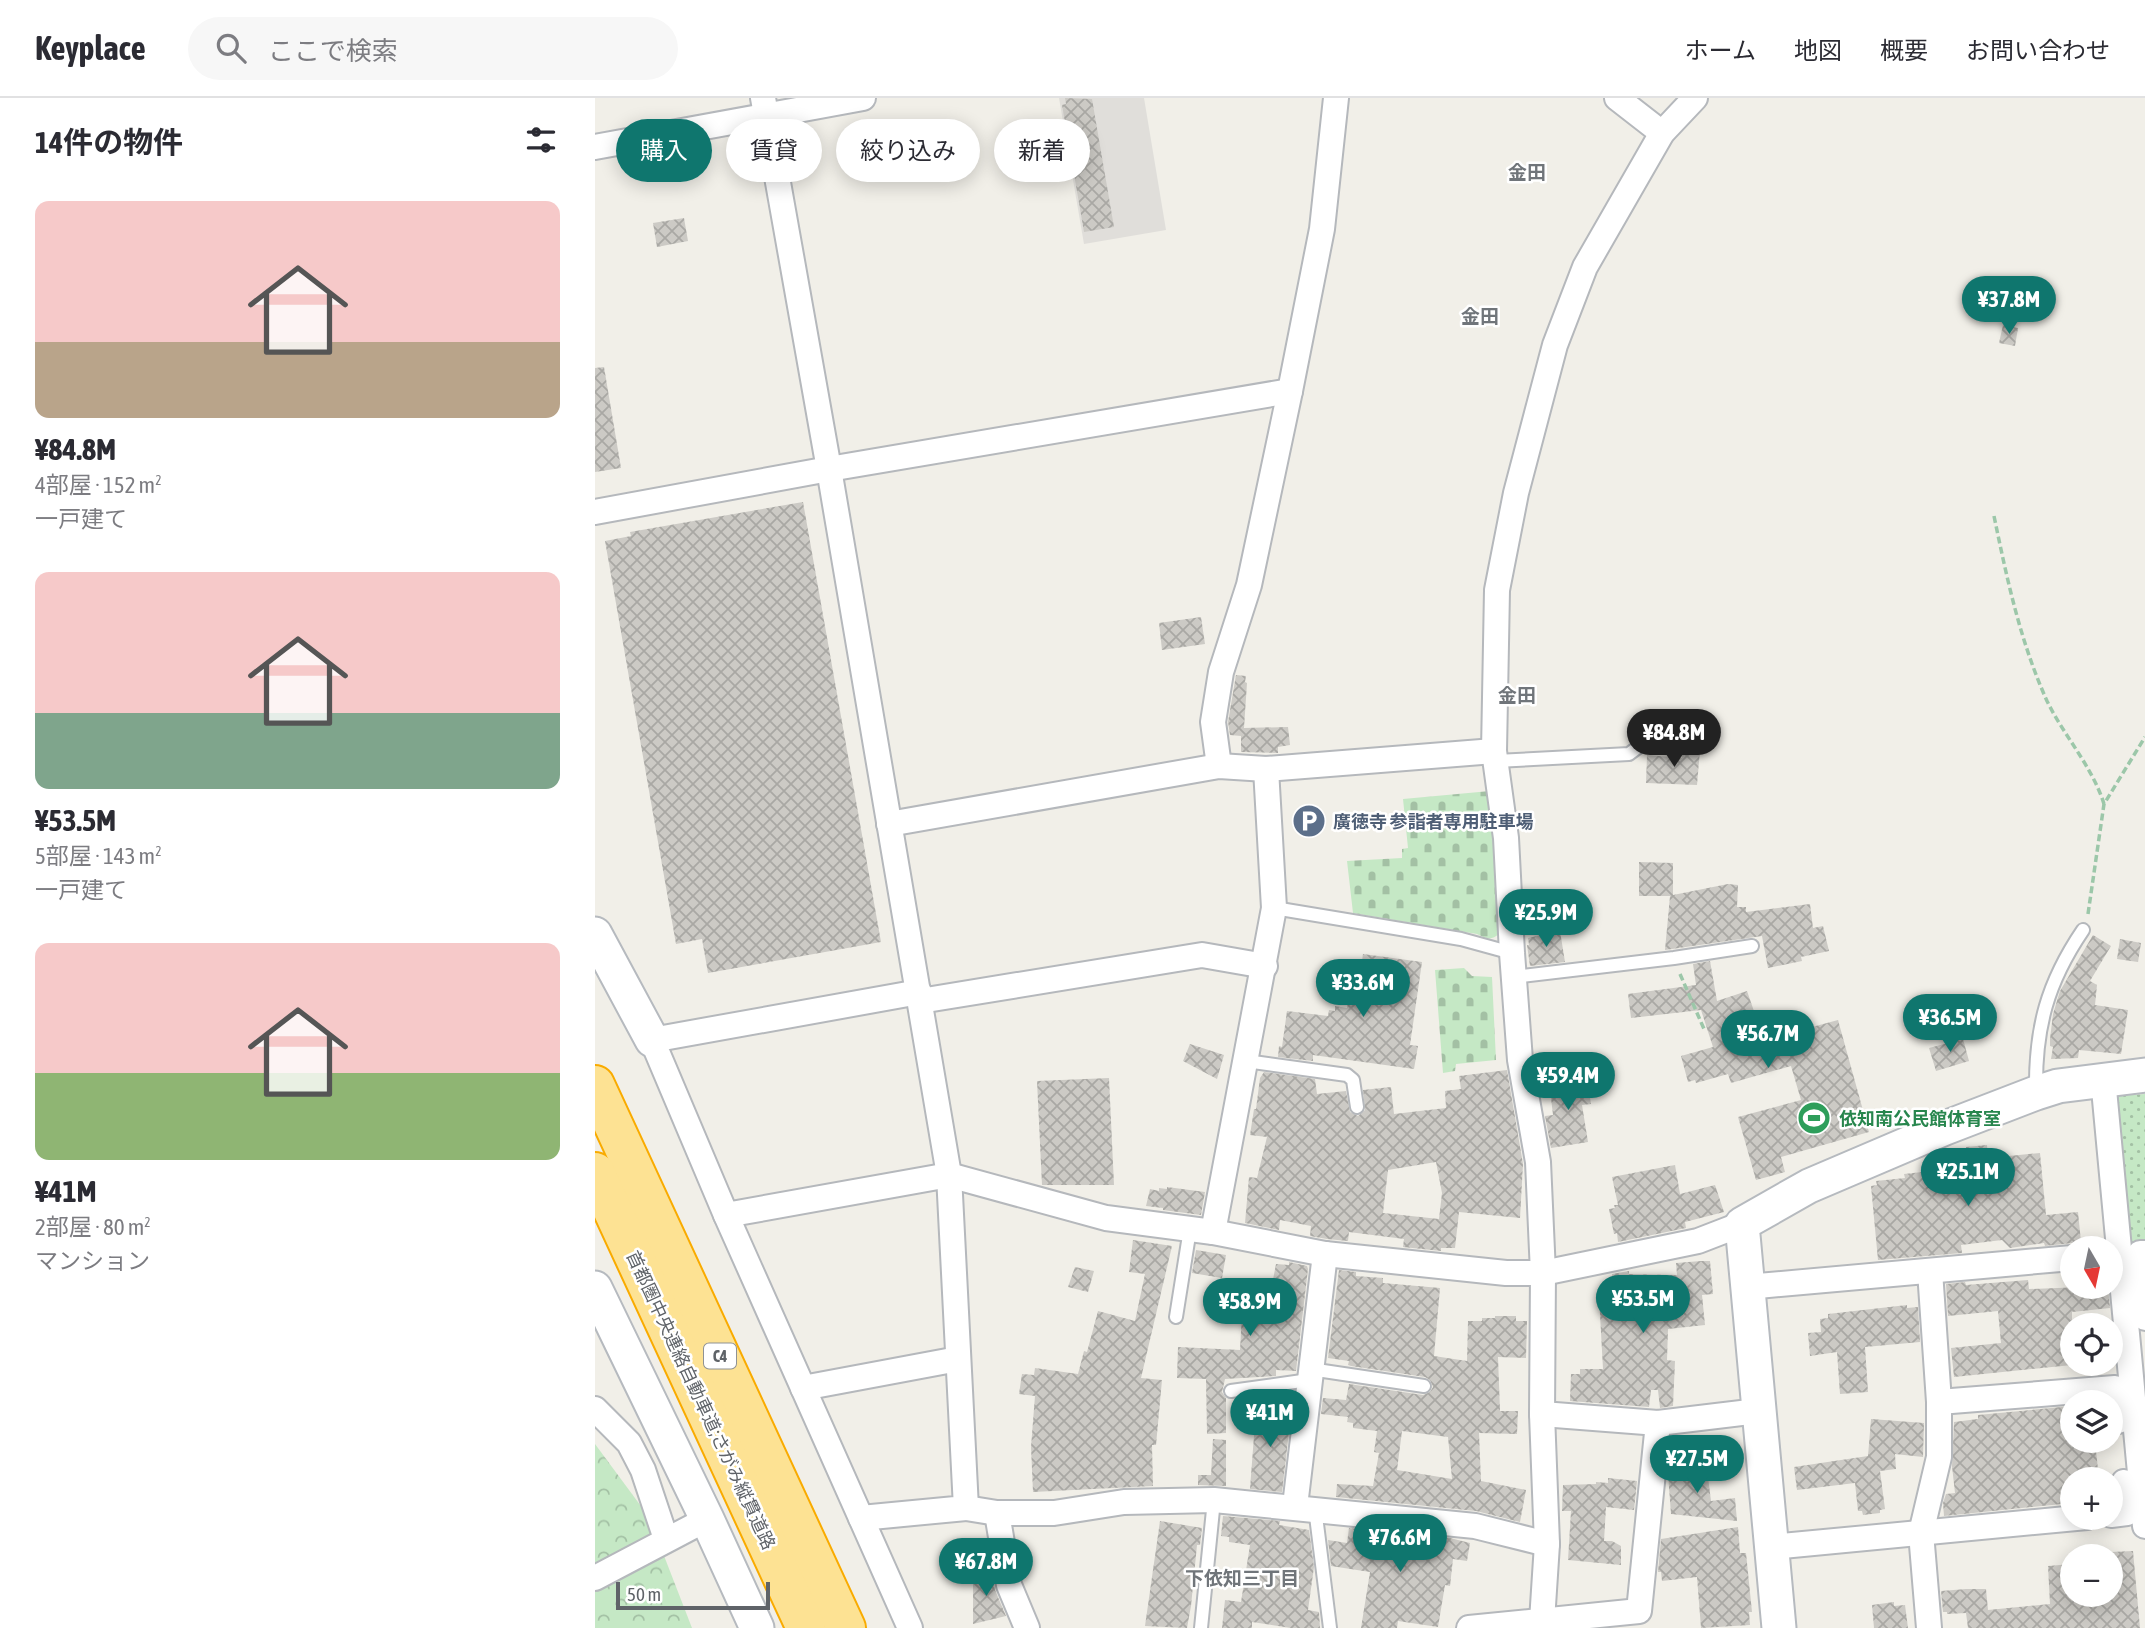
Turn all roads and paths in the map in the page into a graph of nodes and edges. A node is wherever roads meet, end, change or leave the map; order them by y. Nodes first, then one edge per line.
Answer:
1 (863, 98) edge
2 (1336, 98) edge
3 (1617, 98) edge
4 (1695, 98) edge
5 (765, 106) edge
6 (1662, 133) junction
7 (595, 147) edge
8 (1290, 391) junction
9 (829, 468) junction
10 (595, 512) edge
11 (1994, 516) dead end
12 (1642, 733) dead end
13 (2145, 737) edge
14 (1495, 756) junction
15 (1219, 766) junction
16 (1266, 769) junction
17 (2103, 804) junction
18 (889, 824) junction
19 (1274, 908) junction
20 (2083, 930) joint
21 (595, 934) edge
22 (1752, 946) dead end
23 (1674, 958) junction
24 (1513, 965) junction
25 (1265, 966) junction
26 (920, 996) junction
27 (1704, 1030) dead end
28 (652, 1040) junction
29 (1246, 1061) junction
30 (2145, 1075) edge
31 (595, 1085) edge
32 (2095, 1085) junction
33 (2036, 1093) junction
34 (1357, 1107) dead end
35 (595, 1172) edge
36 (949, 1175) junction
37 (726, 1215) junction
38 (1742, 1224) junction
39 (1202, 1231) junction
40 (2101, 1236) edge
41 (2145, 1253) edge
42 (1325, 1254) junction
43 (2060, 1259) edge
44 (1930, 1271) junction
45 (1543, 1273) junction
46 (1747, 1287) junction
47 (595, 1288) edge
48 (1175, 1317) dead end
49 (2145, 1318) edge
50 (958, 1359) junction
51 (1309, 1374) junction
52 (1424, 1386) dead end
53 (803, 1388) junction
54 (1231, 1391) dead end
55 (1939, 1402) junction
56 (595, 1409) edge
57 (1758, 1411) junction
58 (1542, 1414) junction
59 (1658, 1423) junction
60 (2123, 1467) edge
61 (2123, 1471) edge
62 (1214, 1500) junction
63 (1305, 1507) junction
64 (966, 1508) junction
65 (997, 1513) junction
66 (2123, 1514) edge
67 (707, 1518) junction
68 (861, 1518) junction
69 (2060, 1520) edge
70 (2145, 1526) edge
71 (1921, 1533) junction
72 (666, 1539) junction
73 (1547, 1544) junction
74 (1772, 1547) junction
75 (595, 1578) edge
76 (1638, 1620) edge
77 (1542, 1621) junction
78 (757, 1628) edge
79 (806, 1628) edge
80 (846, 1628) edge
81 (910, 1628) edge
82 (1027, 1628) edge
83 (1201, 1628) edge
84 (1330, 1628) edge
85 (1469, 1628) edge
86 (1779, 1628) edge
87 (1929, 1628) edge

1 - 5 street
2 - 8 street
3 - 6 street
4 - 6 street
5 - 7 street
5 - 9 street
6 - 14 street
8 - 9 street
8 - 15 street
9 - 10 street
9 - 18 street
11 - 17 path
12 - 14 lane
13 - 17 path
14 - 16 street
14 - 24 street
15 - 16 street
15 - 18 street
16 - 19 street
17 - 20 path
18 - 26 street
19 - 24 lane
19 - 25 street
20 - 33 lane
21 - 28 street
22 - 23 lane
23 - 24 lane
23 - 27 path
24 - 45 street
25 - 26 street
25 - 29 street
26 - 28 street
26 - 36 street
28 - 37 street
29 - 34 lane
29 - 39 street
30 - 32 street
31 - 80 highway, 首都圏中央連絡自動車道;さがみ縦貫道路 / C4
32 - 33 street
32 - 40 street
32 - 70 street
33 - 38 street
35 - 79 highway, 首都圏中央連絡自動車道;さがみ縦貫道路 / C4
36 - 37 street
36 - 39 street
36 - 50 street
37 - 53 street
38 - 45 street
38 - 46 street
39 - 42 street
39 - 48 lane
41 - 49 street
42 - 45 street
42 - 51 street
43 - 44 street
44 - 46 street
44 - 55 street
45 - 58 street
46 - 57 street
47 - 67 street
50 - 53 street
50 - 64 street
51 - 52 lane
51 - 54 lane
51 - 63 street
53 - 68 street
55 - 60 street
55 - 71 street
56 - 72 street
57 - 59 street
57 - 74 street
58 - 59 street
58 - 73 street
59 - 76 street
61 - 66 street
62 - 63 street
62 - 65 street
62 - 83 lane
63 - 73 street
63 - 84 lane
64 - 65 street
64 - 68 street
65 - 82 street
67 - 72 street
67 - 78 street
68 - 81 street
69 - 71 street
71 - 74 street
71 - 87 street
72 - 75 street
73 - 77 street
74 - 86 street
76 - 77 street
77 - 85 street

